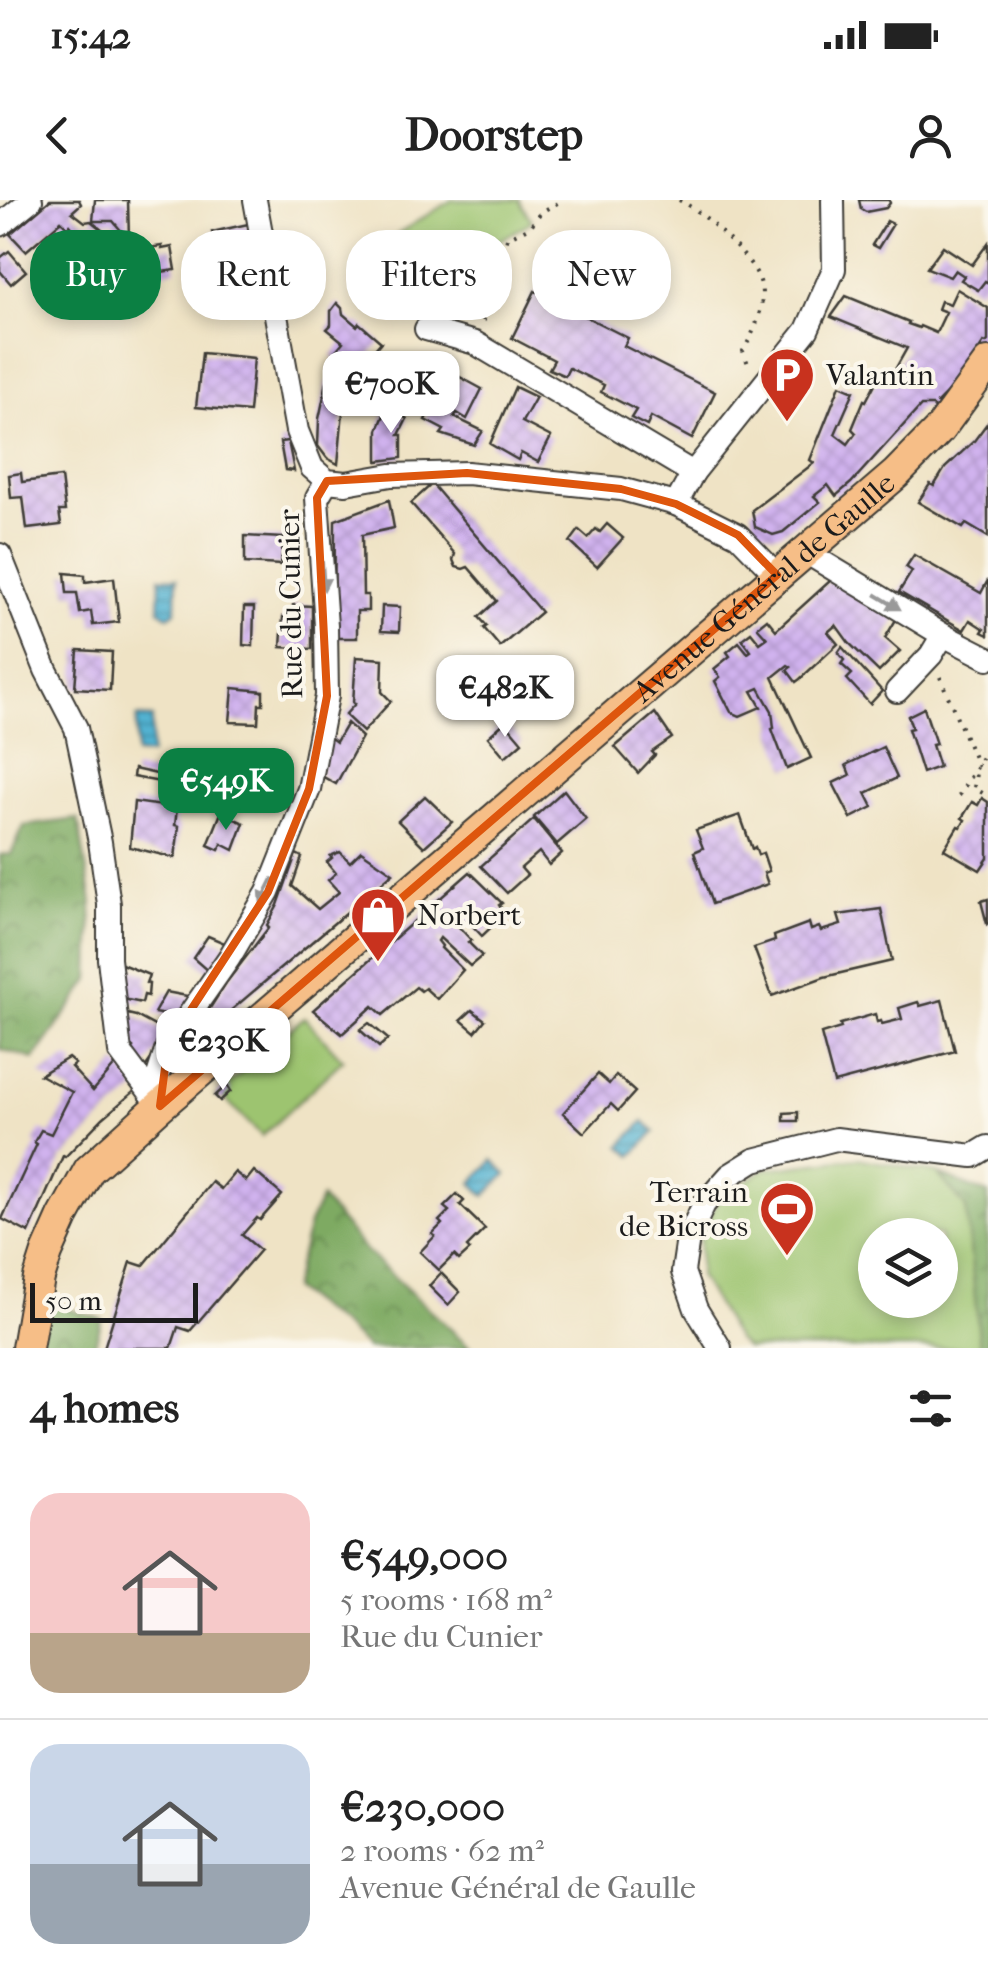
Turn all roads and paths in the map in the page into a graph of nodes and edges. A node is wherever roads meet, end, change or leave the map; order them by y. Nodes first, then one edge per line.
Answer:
1 (32, 200) edge
2 (254, 200) edge
3 (563, 200) edge
4 (678, 200) edge
5 (833, 200) edge
6 (0, 225) edge
7 (426, 330) dead end
8 (474, 344) junction
9 (988, 363) edge
10 (758, 393) junction
11 (693, 473) junction
12 (327, 482) junction
13 (676, 504) junction
14 (804, 551) junction
15 (0, 555) edge
16 (777, 575) junction
17 (6, 592) edge
18 (937, 645) junction
19 (988, 658) edge
20 (897, 691) dead end
21 (988, 746) edge
22 (977, 765) junction
23 (959, 796) dead end
24 (988, 796) edge
25 (160, 1106) junction
26 (988, 1147) edge
27 (27, 1348) edge
28 (720, 1348) edge

1 - 6 street
2 - 12 street
3 - 8 path
4 - 10 path
5 - 10 street
7 - 8 street
8 - 11 street
9 - 14 main road, Avenue Général de Gaulle
10 - 11 street
11 - 13 street
12 - 13 street
12 -> 25 street, Rue du Cunier
13 - 16 street
14 - 16 main road, Avenue Général de Gaulle
14 -> 18 street
15 - 17 street
16 - 25 main road, Avenue Général de Gaulle
17 - 25 street
18 - 19 street
18 - 20 street
18 - 22 path
21 - 22 path
22 - 23 path
22 - 24 path
25 - 27 main road, Avenue Général de Gaulle
26 - 28 street

